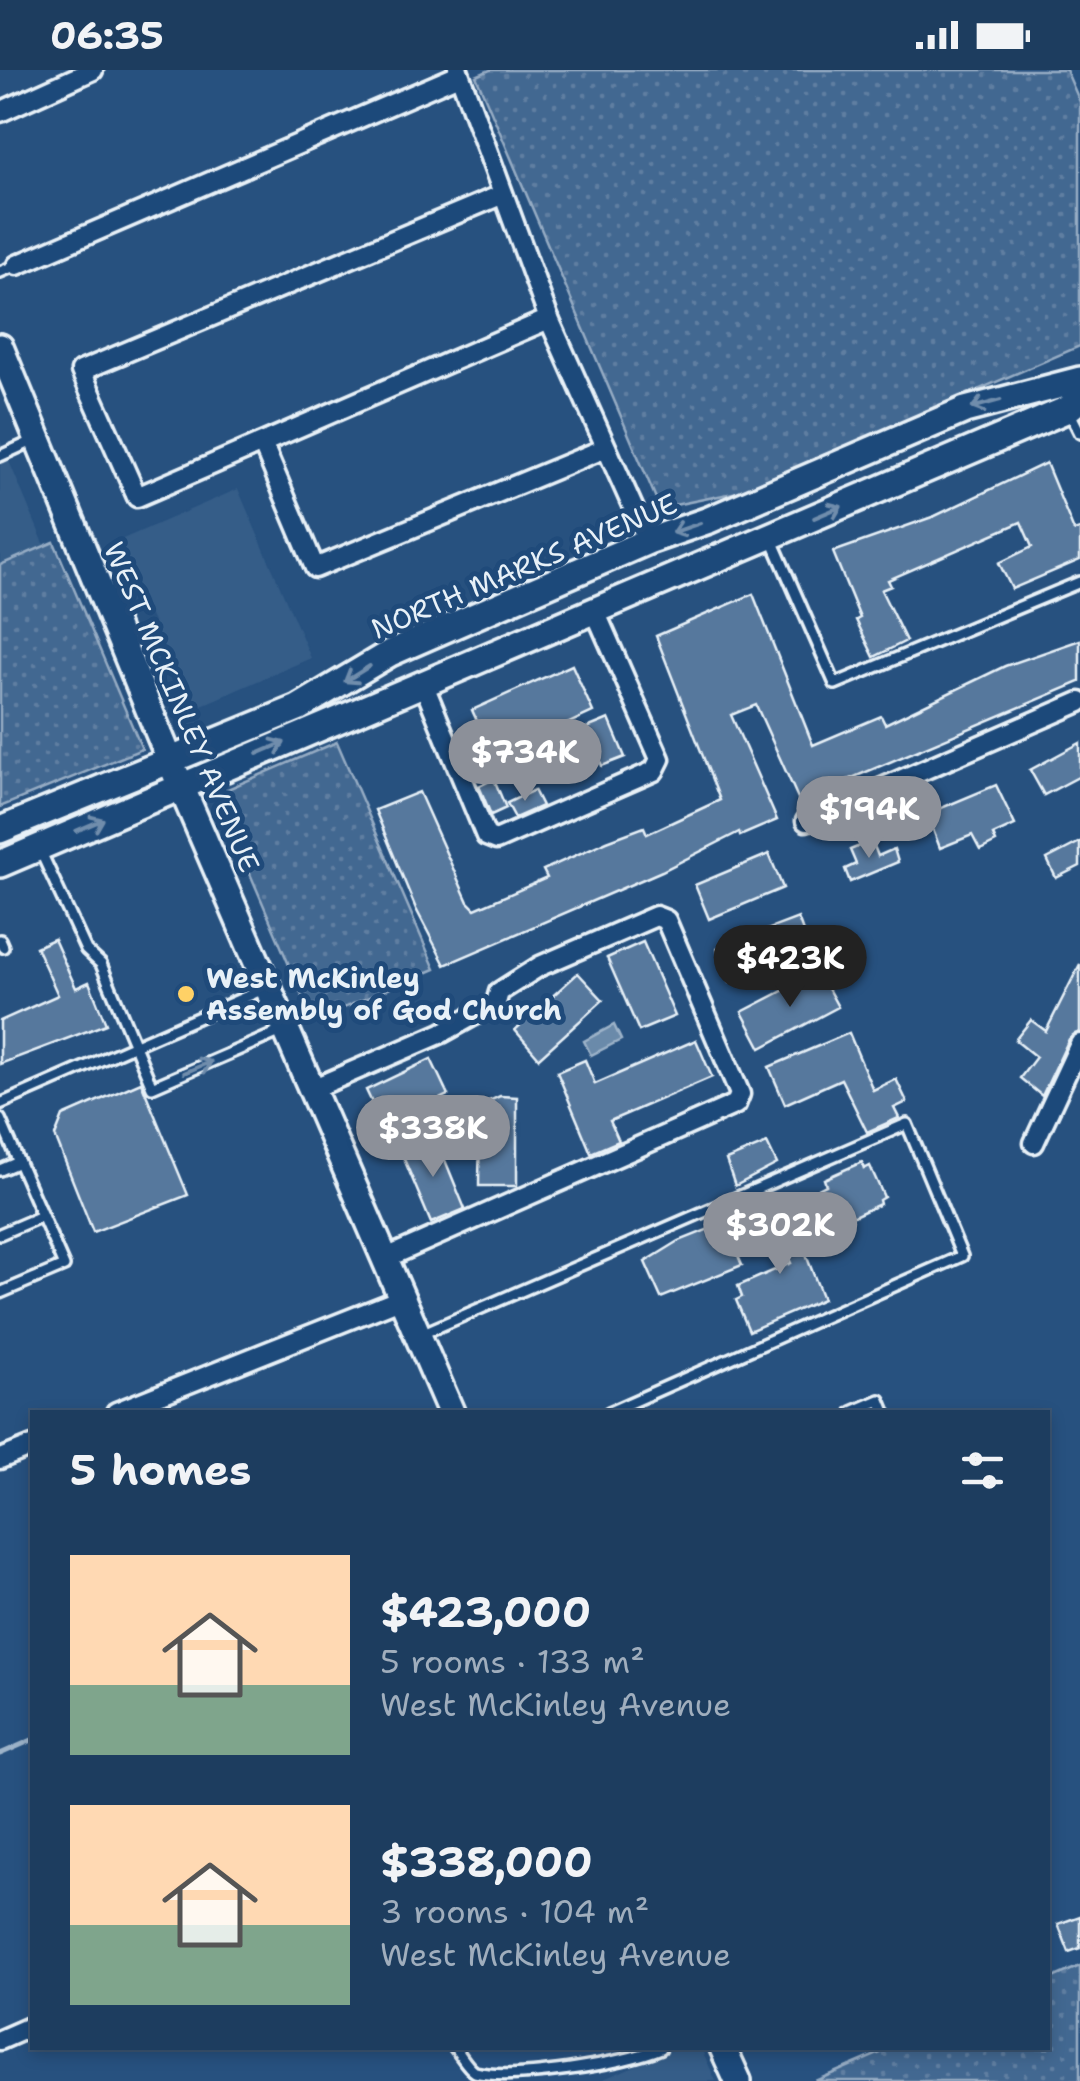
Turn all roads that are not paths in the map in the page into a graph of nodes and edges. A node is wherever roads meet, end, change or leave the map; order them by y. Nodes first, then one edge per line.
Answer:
1 (93, 70) edge
2 (458, 72) edge
3 (53, 78) edge
4 (0, 112) edge
5 (501, 195) junction
6 (9, 269) edge
7 (549, 319) junction
8 (0, 346) edge
9 (6, 376) edge
10 (1080, 380) edge
11 (1074, 404) edge
12 (1080, 434) edge
13 (38, 438) junction
14 (263, 445) junction
15 (606, 448) junction
16 (0, 456) edge
17 (770, 536) junction
18 (648, 541) junction
19 (1080, 582) edge
20 (595, 610) junction
21 (423, 683) junction
22 (1080, 702) edge
23 (176, 774) junction
24 (806, 820) dead end
25 (0, 830) edge
26 (39, 847) junction
27 (0, 864) edge
28 (268, 987) junction
29 (286, 1029) junction
30 (1080, 1044) edge
31 (133, 1046) junction
32 (312, 1089) junction
33 (0, 1104) edge
34 (0, 1118) edge
35 (1034, 1143) dead end
36 (19, 1162) junction
37 (0, 1170) edge
38 (42, 1216) junction
39 (0, 1234) edge
40 (386, 1258) junction
41 (0, 1293) edge
42 (403, 1298) junction
43 (419, 1335) junction
44 (121, 1410) edge
45 (450, 1410) edge
46 (615, 1410) edge
47 (857, 1410) edge
48 (884, 1410) edge
49 (30, 1447) edge
50 (0, 1459) edge
51 (30, 2027) edge
52 (0, 2040) edge
53 (457, 2050) edge
54 (657, 2050) edge
55 (724, 2050) edge
56 (738, 2081) edge

1 - 3 street
2 - 5 street
2 - 6 street
3 - 4 street
5 - 7 street
5 - 14 street
7 - 14 street
7 - 15 street
8 - 9 main road, WEST MCKINLEY AVENUE
9 - 13 main road, WEST MCKINLEY AVENUE
10 -> 18 main road, NORTH MARKS AVENUE
11 - 12 lane
17 -> 11 main road, NORTH MARKS AVENUE
13 - 16 lane
13 - 23 main road, WEST MCKINLEY AVENUE
14 - 15 street
15 - 18 street
17 - 19 lane
17 - 20 main road, NORTH MARKS AVENUE
18 -> 23 main road, NORTH MARKS AVENUE
20 - 21 main road, NORTH MARKS AVENUE
20 - 21 street
23 -> 21 main road, NORTH MARKS AVENUE
22 - 24 street
23 - 25 main road, NORTH MARKS AVENUE
26 -> 23 main road, NORTH MARKS AVENUE
23 - 28 main road, WEST MCKINLEY AVENUE
26 - 27 main road, NORTH MARKS AVENUE
26 - 31 lane
28 - 29 main road, WEST MCKINLEY AVENUE
28 - 31 lane
31 -> 29 lane
29 - 32 main road, WEST MCKINLEY AVENUE
30 - 35 street
31 - 33 lane
32 - 40 main road, WEST MCKINLEY AVENUE
32 - 40 street
34 - 36 lane
36 - 37 lane
36 - 38 lane
38 - 39 lane
38 - 41 lane
40 - 42 main road, WEST MCKINLEY AVENUE
42 - 43 main road, WEST MCKINLEY AVENUE
42 - 44 street
43 - 45 main road, WEST MCKINLEY AVENUE
43 - 46 lane
47 - 48 lane
49 - 50 street
51 - 52 street
53 - 54 lane
55 - 56 main road

